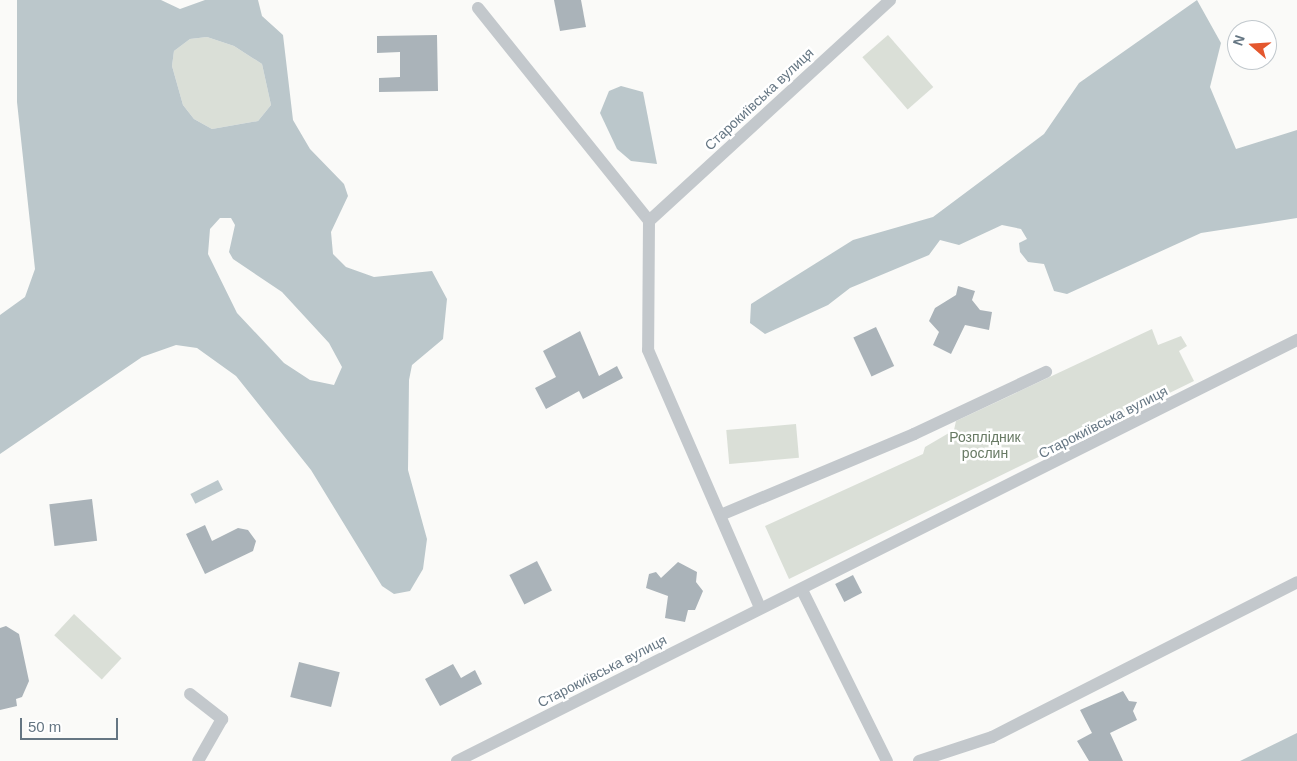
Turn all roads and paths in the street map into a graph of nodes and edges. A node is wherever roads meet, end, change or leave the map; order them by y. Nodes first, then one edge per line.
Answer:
1 (890, 0) edge
2 (478, 8) dead end
3 (649, 221) junction
4 (1297, 340) edge
5 (1046, 372) dead end
6 (723, 514) junction
7 (1297, 582) edge
8 (802, 590) junction
9 (760, 608) junction
10 (190, 694) dead end
11 (198, 761) edge
12 (457, 761) edge
13 (886, 761) edge
14 (919, 761) edge

1 - 3 street, Старокиївська вулиця
2 - 3 street
3 - 6 street
4 - 8 street, Старокиївська вулиця
5 - 6 street
6 - 9 street
7 - 14 street
8 - 9 street, Старокиївська вулиця
8 - 13 street
9 - 12 street, Старокиївська вулиця
10 - 11 street

